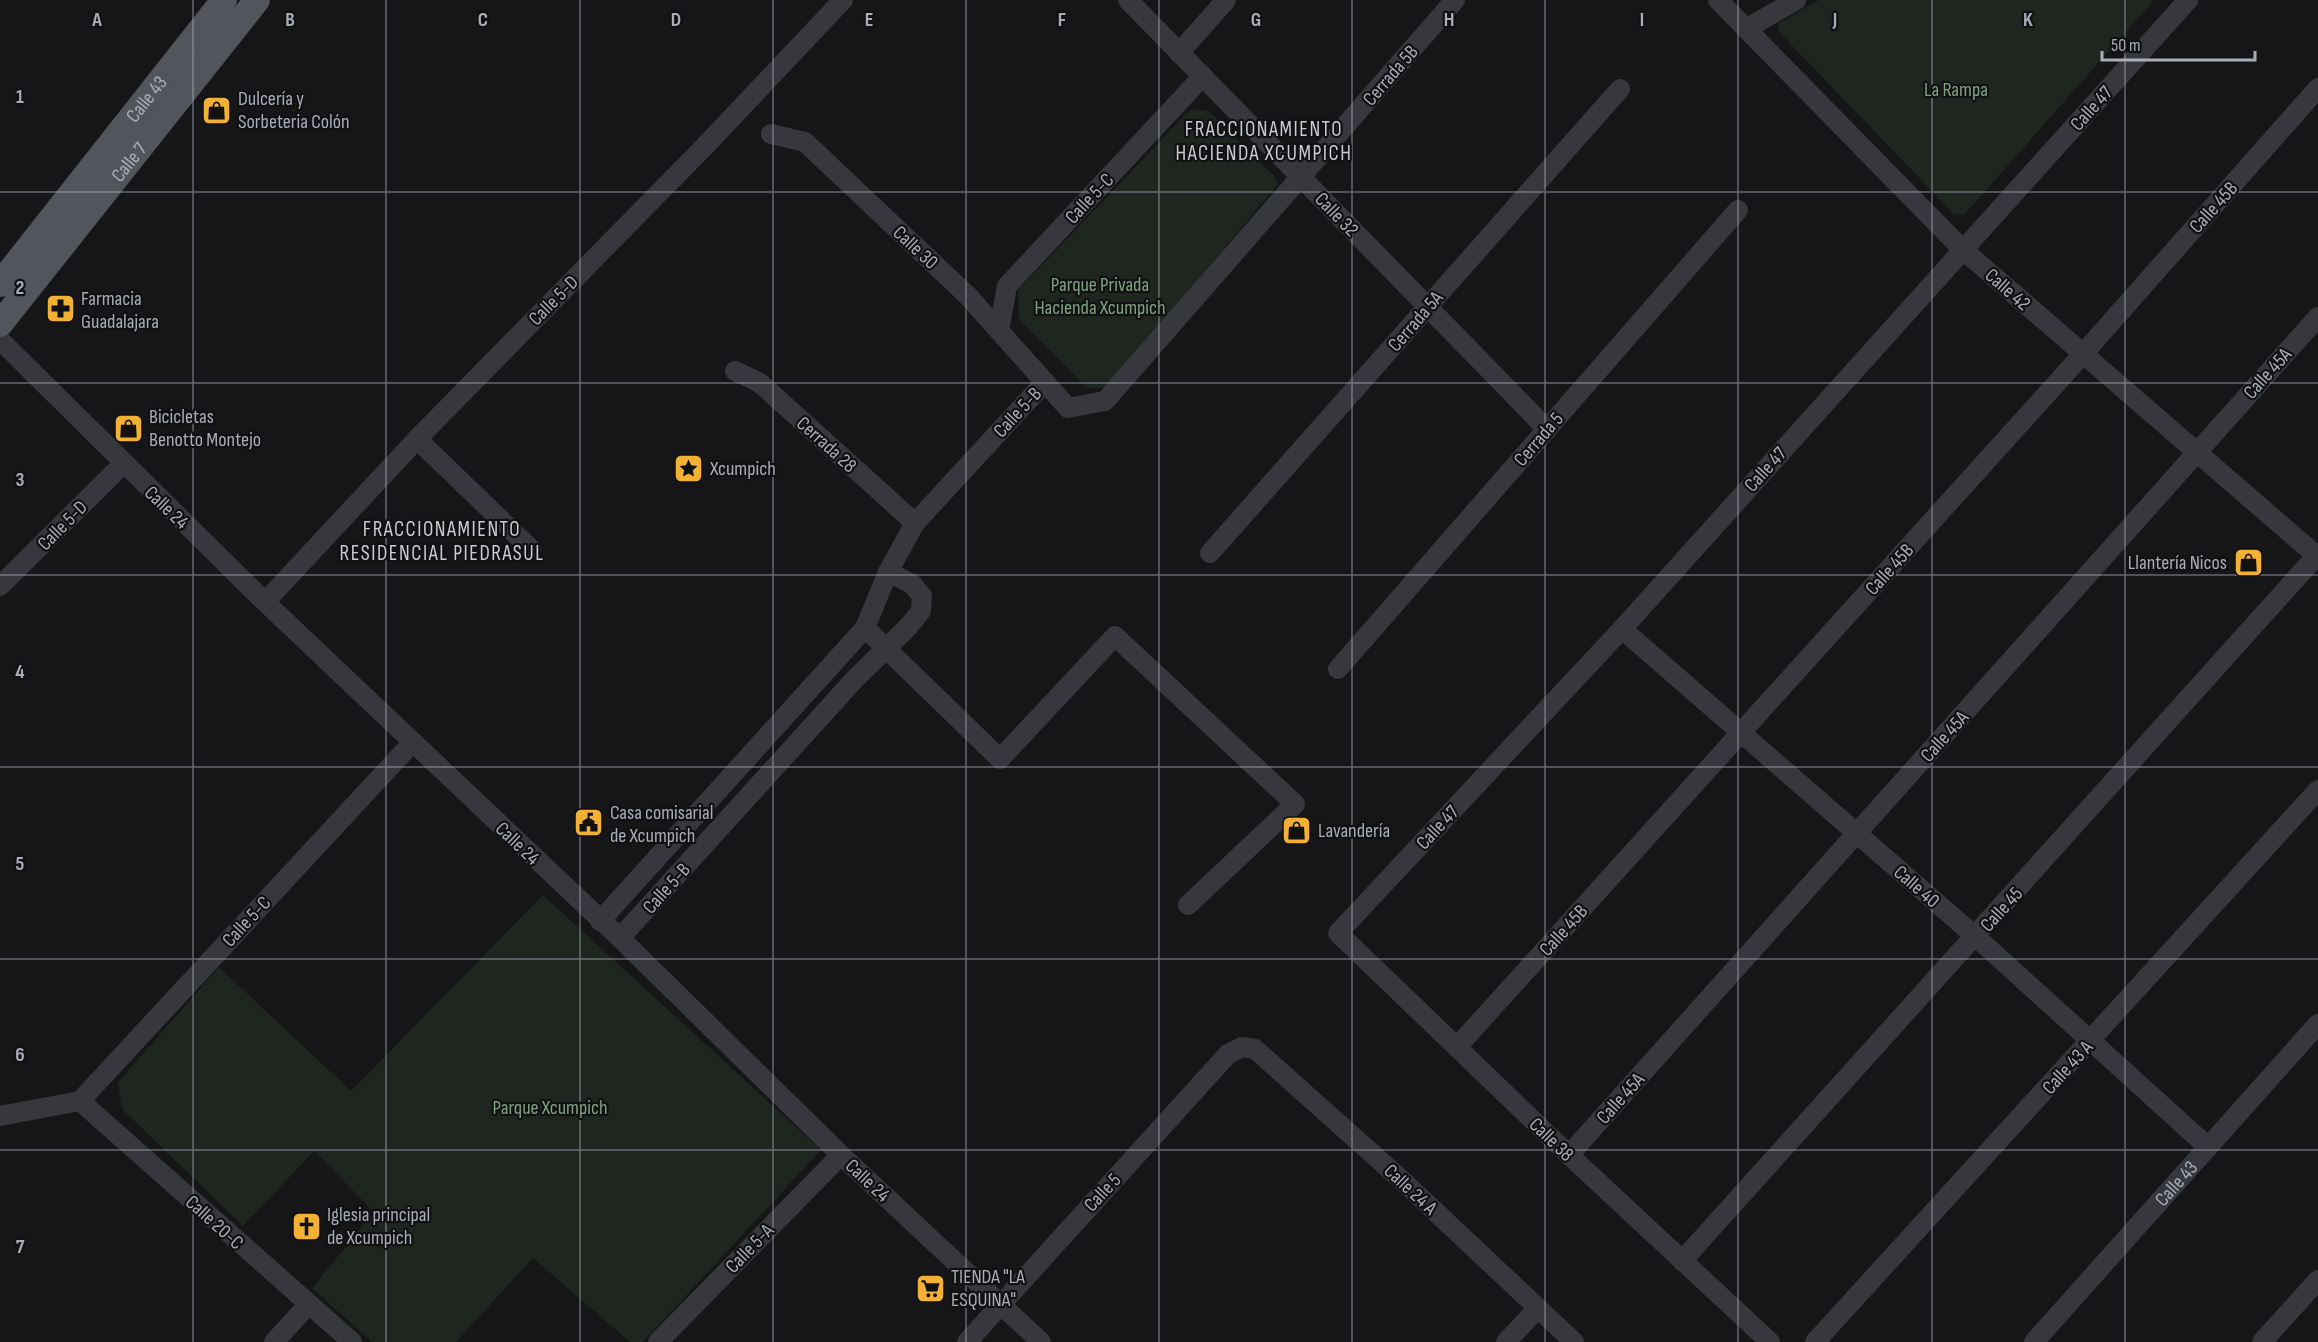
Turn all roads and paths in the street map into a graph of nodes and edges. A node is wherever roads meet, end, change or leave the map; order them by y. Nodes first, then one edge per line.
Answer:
1 (224, 0) edge
2 (257, 0) edge
3 (843, 0) edge
4 (1128, 0) edge
5 (1226, 0) edge
6 (1455, 0) edge
7 (1718, 0) edge
8 (1796, 0) edge
9 (2188, 0) edge
10 (1746, 29) junction
11 (1179, 52) junction
12 (1203, 76) junction
13 (2318, 88) edge
14 (1620, 89) dead end
15 (771, 134) dead end
16 (1301, 177) junction
17 (1738, 210) dead end
18 (1962, 249) junction
19 (0, 284) edge
20 (1428, 306) junction
21 (2318, 317) edge
22 (0, 324) edge
23 (999, 331) junction
24 (0, 340) edge
25 (2082, 355) junction
26 (735, 371) dead end
27 (1045, 382) junction
28 (1547, 429) junction
29 (417, 439) junction
30 (2196, 453) junction
31 (123, 464) junction
32 (915, 523) junction
33 (531, 549) dead end
34 (1210, 552) dead end
35 (2318, 556) edge
36 (888, 572) junction
37 (0, 586) edge
38 (265, 602) junction
39 (865, 627) junction
40 (1622, 629) junction
41 (886, 648) junction
42 (1338, 669) dead end
43 (1740, 734) junction
44 (412, 742) junction
45 (2318, 790) edge
46 (1857, 834) junction
47 (1188, 905) dead end
48 (600, 921) junction
49 (1338, 933) joint
50 (1976, 937) junction
51 (620, 938) junction
52 (2318, 1024) edge
53 (2090, 1042) junction
54 (1242, 1047) joint
55 (1457, 1047) junction
56 (80, 1101) junction
57 (0, 1116) edge
58 (2208, 1147) junction
59 (841, 1155) junction
60 (1569, 1155) junction
61 (1682, 1261) junction
62 (2318, 1280) edge
63 (1000, 1304) junction
64 (308, 1305) junction
65 (1538, 1308) junction
66 (274, 1342) edge
67 (352, 1342) edge
68 (658, 1342) edge
69 (967, 1342) edge
70 (1041, 1342) edge
71 (1506, 1342) edge
72 (1574, 1342) edge
73 (1770, 1342) edge
74 (1815, 1342) edge
75 (2034, 1342) edge
76 (2262, 1342) edge

1 - 19 main road, Calle 43
2 - 22 main road, Calle 7
3 - 29 street, Calle 5-D
4 - 11 street, Calle 32
5 - 11 street
6 - 16 street, Cerrada 5B
7 - 10 street, Calle 42
8 - 10 street
9 - 18 street, Calle 47
10 - 18 street, Calle 42
11 - 12 street, Calle 32
12 - 16 street, Calle 32
12 - 23 street, Calle 5-C
13 - 25 street, Calle 45B
14 - 20 street, Cerrada 5A
15 - 23 street, Calle 30
16 - 20 street, Calle 32
16 - 27 street, Calle 5-B
17 - 28 street, Cerrada 5
18 - 25 street, Calle 42
18 - 40 street, Calle 47
20 - 28 street, Calle 32
20 - 34 street, Cerrada 5A
21 - 30 street, Calle 45A
23 - 27 street, Calle 30
24 - 31 street, Calle 24
25 - 30 street, Calle 42
25 - 43 street, Calle 45B
26 - 32 street, Cerrada 28
27 - 32 street, Calle 5-B
28 - 42 street, Cerrada 5
29 - 33 street
29 - 38 street, Calle 5-D
30 - 35 street, Calle 42
30 - 46 street, Calle 45A
31 - 37 street, Calle 5-D
31 - 38 street, Calle 24
32 - 36 street, Calle 5-B
35 - 50 street, Calle 45
36 - 39 street, Calle 5-B
36 - 41 street, Calle 5-B
38 - 44 street, Calle 24
39 - 41 street
39 - 48 street, Calle 5-B
40 - 43 street, Calle 40
40 - 49 street, Calle 47
41 - 47 street
41 - 51 street, Calle 5-B
43 - 46 street, Calle 40
43 - 55 street, Calle 45B
44 - 48 street, Calle 24
44 - 56 street, Calle 5-C
45 - 53 street, Calle 43 A
46 - 50 street, Calle 40
46 - 60 street, Calle 45A
48 - 51 street, Calle 24
49 - 55 street, Calle 38
50 - 53 street, Calle 40
50 - 61 street, Calle 45
51 - 59 street, Calle 24
52 - 58 street, Calle 43
53 - 58 street, Calle 40
53 - 74 street, Calle 43 A
54 - 63 street, Calle 5
54 - 65 street, Calle 24 A
55 - 60 street, Calle 38
56 - 57 street
56 - 64 street, Calle 20-C
58 - 75 street, Calle 43
59 - 63 street, Calle 24
59 - 68 street, Calle 5-A
60 - 61 street, Calle 38
61 - 73 street, Calle 38
62 - 76 street
63 - 69 street, Calle 5
63 - 70 street, Calle 24
64 - 66 street
64 - 67 street, Calle 20-C
65 - 71 street
65 - 72 street, Calle 24 A

